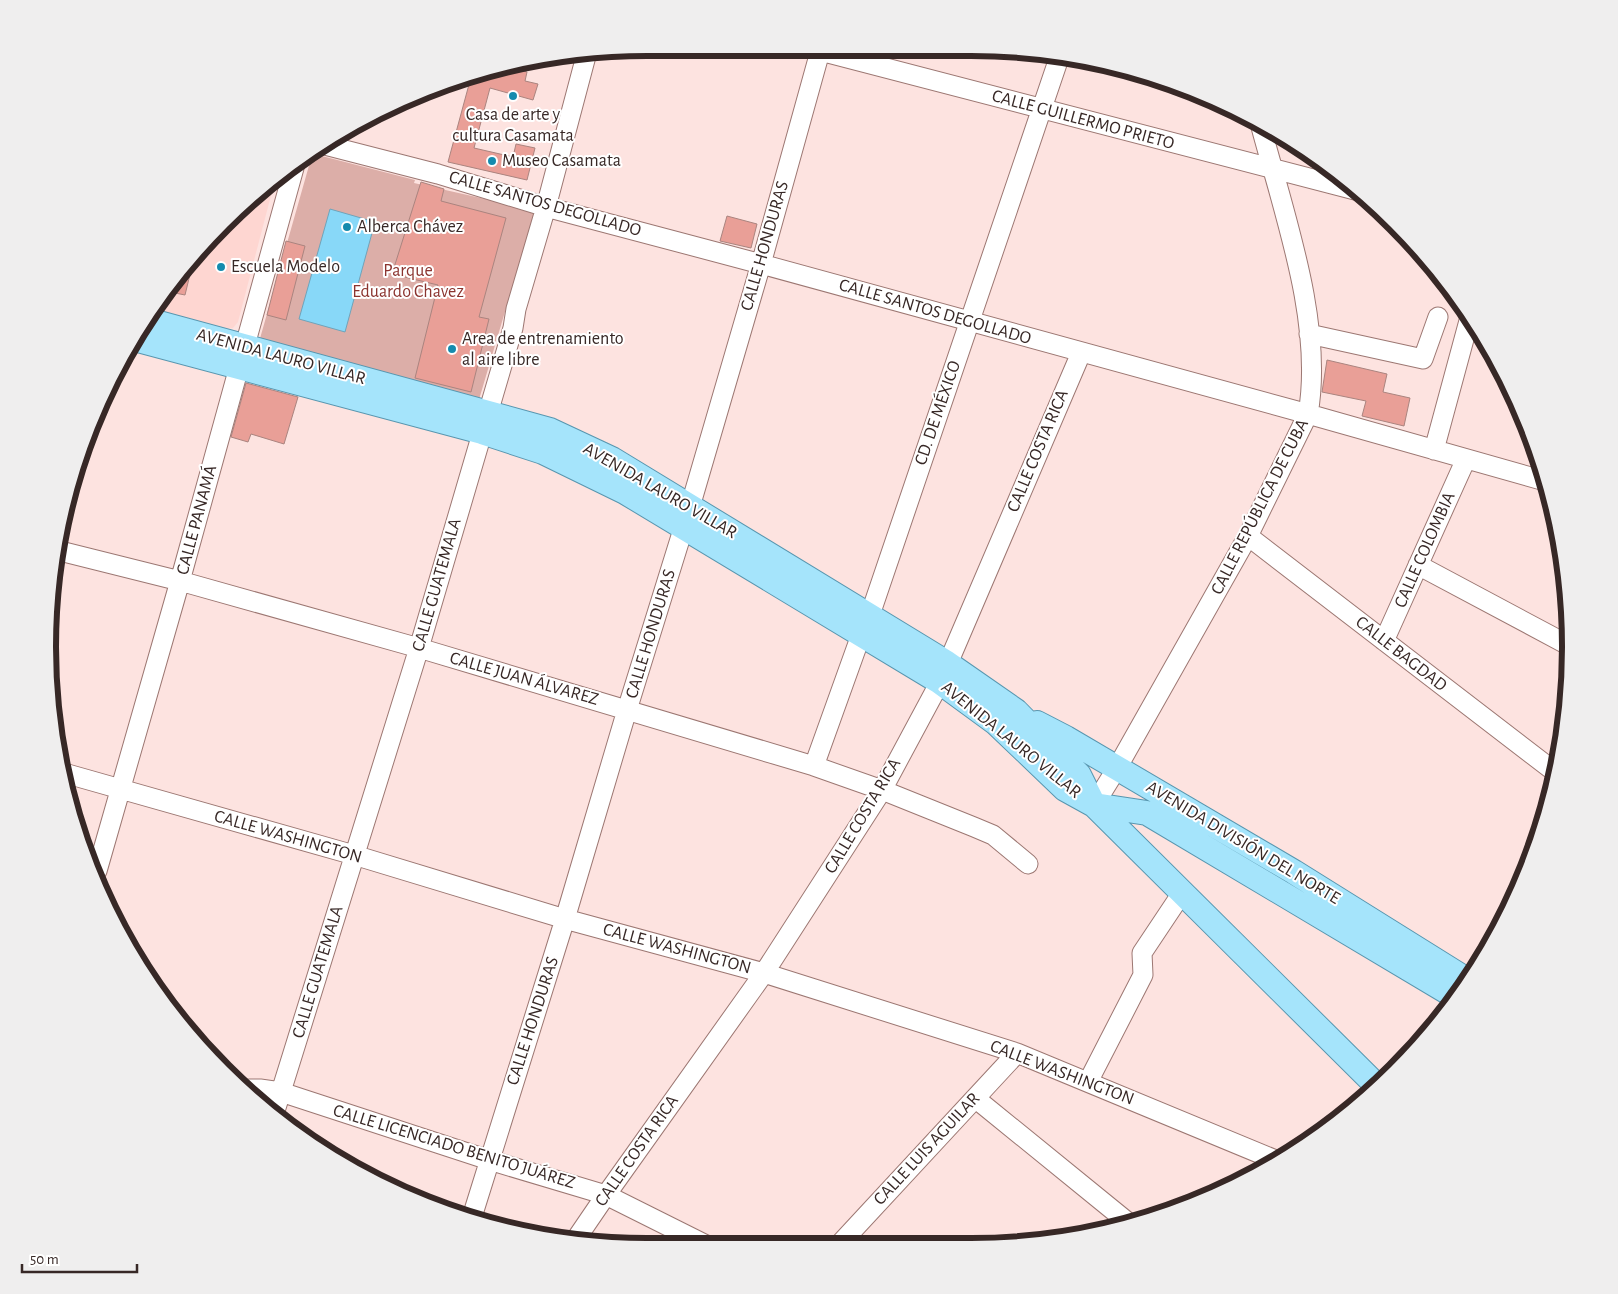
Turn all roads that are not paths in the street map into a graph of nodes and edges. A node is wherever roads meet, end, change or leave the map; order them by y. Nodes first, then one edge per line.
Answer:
1 (814, 56) edge
2 (842, 56) edge
3 (585, 60) edge
4 (1057, 63) edge
5 (1042, 110) junction
6 (1263, 133) edge
7 (333, 147) edge
8 (1272, 170) junction
9 (292, 174) edge
10 (1342, 187) edge
11 (546, 207) junction
12 (761, 264) junction
13 (1438, 317) dead end
14 (154, 322) edge
15 (969, 322) junction
16 (1467, 327) edge
17 (1310, 334) junction
18 (142, 340) edge
19 (1081, 353) junction
20 (242, 357) junction
21 (1308, 414) junction
22 (484, 422) junction
23 (1434, 450) junction
24 (1466, 459) junction
25 (1537, 479) edge
26 (687, 517) junction
27 (1248, 536) junction
28 (64, 552) edge
29 (1418, 565) junction
30 (180, 580) junction
31 (865, 625) junction
32 (1384, 641) junction
33 (1562, 642) edge
34 (419, 648) junction
35 (943, 672) junction
36 (627, 710) junction
37 (1016, 711) junction
38 (814, 766) junction
39 (1549, 767) edge
40 (1117, 768) junction
41 (71, 775) edge
42 (121, 789) junction
43 (882, 790) junction
44 (1094, 805) junction
45 (354, 856) junction
46 (1028, 864) dead end
47 (98, 866) edge
48 (1294, 872) junction
49 (1182, 893) junction
50 (1280, 893) junction
51 (565, 919) junction
52 (764, 973) junction
53 (1461, 976) edge
54 (1450, 993) edge
55 (1017, 1053) junction
56 (1372, 1081) edge
57 (1088, 1082) junction
58 (255, 1090) edge
59 (280, 1092) junction
60 (975, 1098) junction
61 (275, 1106) edge
62 (1269, 1157) edge
63 (489, 1160) junction
64 (606, 1195) junction
65 (474, 1211) edge
66 (1123, 1218) edge
67 (580, 1234) edge
68 (692, 1238) edge
69 (845, 1238) edge

1 - 12 street, CALLE HONDURAS
2 - 5 street, CALLE GUILLERMO PRIETO
3 - 11 street, CALLE GUATEMALA
4 - 5 street, CD. DE MÉXICO
5 - 8 street, CALLE GUILLERMO PRIETO
5 - 15 street, CD. DE MÉXICO
6 - 8 street, CALLE REPÚBLICA DE CUBA
7 - 11 street, CALLE SANTOS DEGOLLADO
8 - 10 street, CALLE GUILLERMO PRIETO
8 - 17 street, CALLE REPÚBLICA DE CUBA
9 - 20 street, CALLE PANAMÁ
11 - 12 street, CALLE SANTOS DEGOLLADO
11 - 22 street, CALLE GUATEMALA
12 - 15 street, CALLE SANTOS DEGOLLADO
12 - 26 street, CALLE HONDURAS
13 - 17 street
14 - 20 main road, AVENIDA LAURO VILLAR
15 - 19 street, CALLE SANTOS DEGOLLADO
15 - 31 street, CD. DE MÉXICO
16 - 23 street
17 - 21 street, CALLE REPÚBLICA DE CUBA
18 - 20 main road, AVENIDA LAURO VILLAR
19 - 21 street, CALLE SANTOS DEGOLLADO
19 - 35 street, CALLE COSTA RICA
20 - 22 main road, AVENIDA LAURO VILLAR
20 - 30 street, CALLE PANAMÁ
21 - 23 street, CALLE SANTOS DEGOLLADO
21 - 27 street, CALLE REPÚBLICA DE CUBA
22 - 26 main road, AVENIDA LAURO VILLAR
22 - 34 street, CALLE GUATEMALA
23 - 24 street, CALLE SANTOS DEGOLLADO
24 - 25 street, CALLE SANTOS DEGOLLADO
24 - 29 street, CALLE COLOMBIA
26 - 31 main road, AVENIDA LAURO VILLAR
26 - 36 street, CALLE HONDURAS
27 - 32 street, CALLE BAGDAD
27 - 40 street, CALLE REPÚBLICA DE CUBA
28 - 30 street, CALLE JUAN ÁLVAREZ
29 - 32 street, CALLE COLOMBIA
29 - 33 street
30 - 34 street, CALLE JUAN ÁLVAREZ
30 - 42 street, CALLE PANAMÁ
31 - 35 main road, AVENIDA LAURO VILLAR
31 - 38 street, CD. DE MÉXICO
32 - 39 street, CALLE BAGDAD
34 - 36 street, CALLE JUAN ÁLVAREZ
34 - 45 street, CALLE GUATEMALA
35 - 37 main road, AVENIDA LAURO VILLAR
35 - 43 street, CALLE COSTA RICA
35 - 44 main road, AVENIDA LAURO VILLAR
36 - 38 street, CALLE JUAN ÁLVAREZ
36 - 51 street, CALLE HONDURAS
37 - 40 main road, AVENIDA DIVISIÓN DEL NORTE
37 - 44 main road, AVENIDA LAURO VILLAR
38 - 43 street, CALLE JUAN ÁLVAREZ
40 - 44 street, CALLE REPÚBLICA DE CUBA
40 - 48 main road, AVENIDA DIVISIÓN DEL NORTE
41 - 42 street, CALLE WASHINGTON
42 - 45 street, CALLE WASHINGTON
42 - 47 street, CALLE PANAMÁ
43 - 46 street, CALLE JUAN ÁLVAREZ
43 - 52 street, CALLE COSTA RICA
44 - 49 main road, AVENIDA LAURO VILLAR
44 - 50 main road, AVENIDA DIVISIÓN DEL NORTE
45 - 51 street, CALLE WASHINGTON
45 - 59 street, CALLE GUATEMALA
48 - 50 main road
48 - 53 main road, AVENIDA DIVISIÓN DEL NORTE
49 - 56 main road, AVENIDA LAURO VILLAR
49 - 57 street
50 - 54 main road, AVENIDA DIVISIÓN DEL NORTE
51 - 52 street, CALLE WASHINGTON
51 - 63 street, CALLE HONDURAS
52 - 55 street, CALLE WASHINGTON
52 - 64 street, CALLE COSTA RICA
55 - 57 street, CALLE WASHINGTON
55 - 60 street, CALLE LUIS AGUILAR
57 - 62 street, CALLE WASHINGTON
58 - 59 street, CALLE LICENCIADO BENITO JUÁREZ
59 - 61 street, CALLE GUATEMALA
59 - 63 street, CALLE LICENCIADO BENITO JUÁREZ
60 - 66 street
60 - 69 street, CALLE LUIS AGUILAR
63 - 64 street, CALLE LICENCIADO BENITO JUÁREZ
63 - 65 street, CALLE HONDURAS
64 - 67 street, CALLE COSTA RICA
64 - 68 street, CALLE LICENCIADO BENITO JUÁREZ

